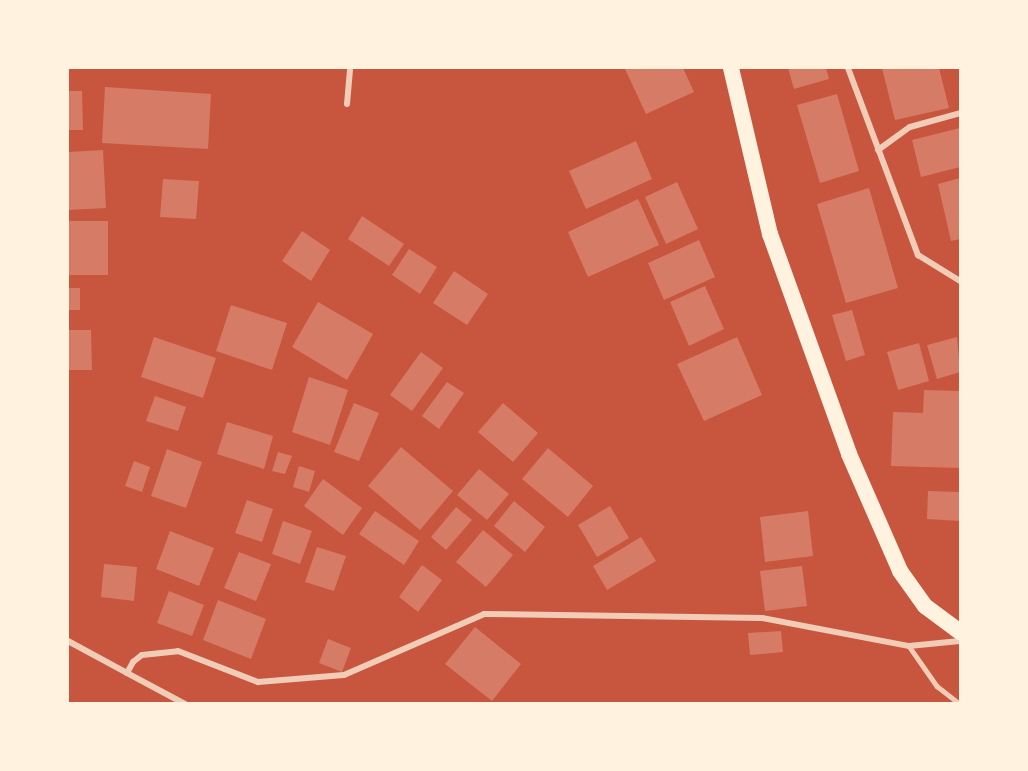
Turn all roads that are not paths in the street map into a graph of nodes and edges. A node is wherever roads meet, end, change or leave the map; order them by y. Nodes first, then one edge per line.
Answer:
1 (350, 68) edge
2 (731, 68) edge
3 (848, 68) edge
4 (347, 104) dead end
5 (960, 113) edge
6 (878, 150) junction
7 (960, 281) edge
8 (960, 632) edge
9 (68, 641) edge
10 (960, 641) edge
11 (909, 646) junction
12 (127, 673) junction
13 (185, 704) edge
14 (960, 704) edge

1 - 4 street
2 - 8 highway
3 - 6 street
5 - 6 street
6 - 7 street
9 - 12 street
10 - 11 street
11 - 12 street
11 - 14 lane
12 - 13 street

